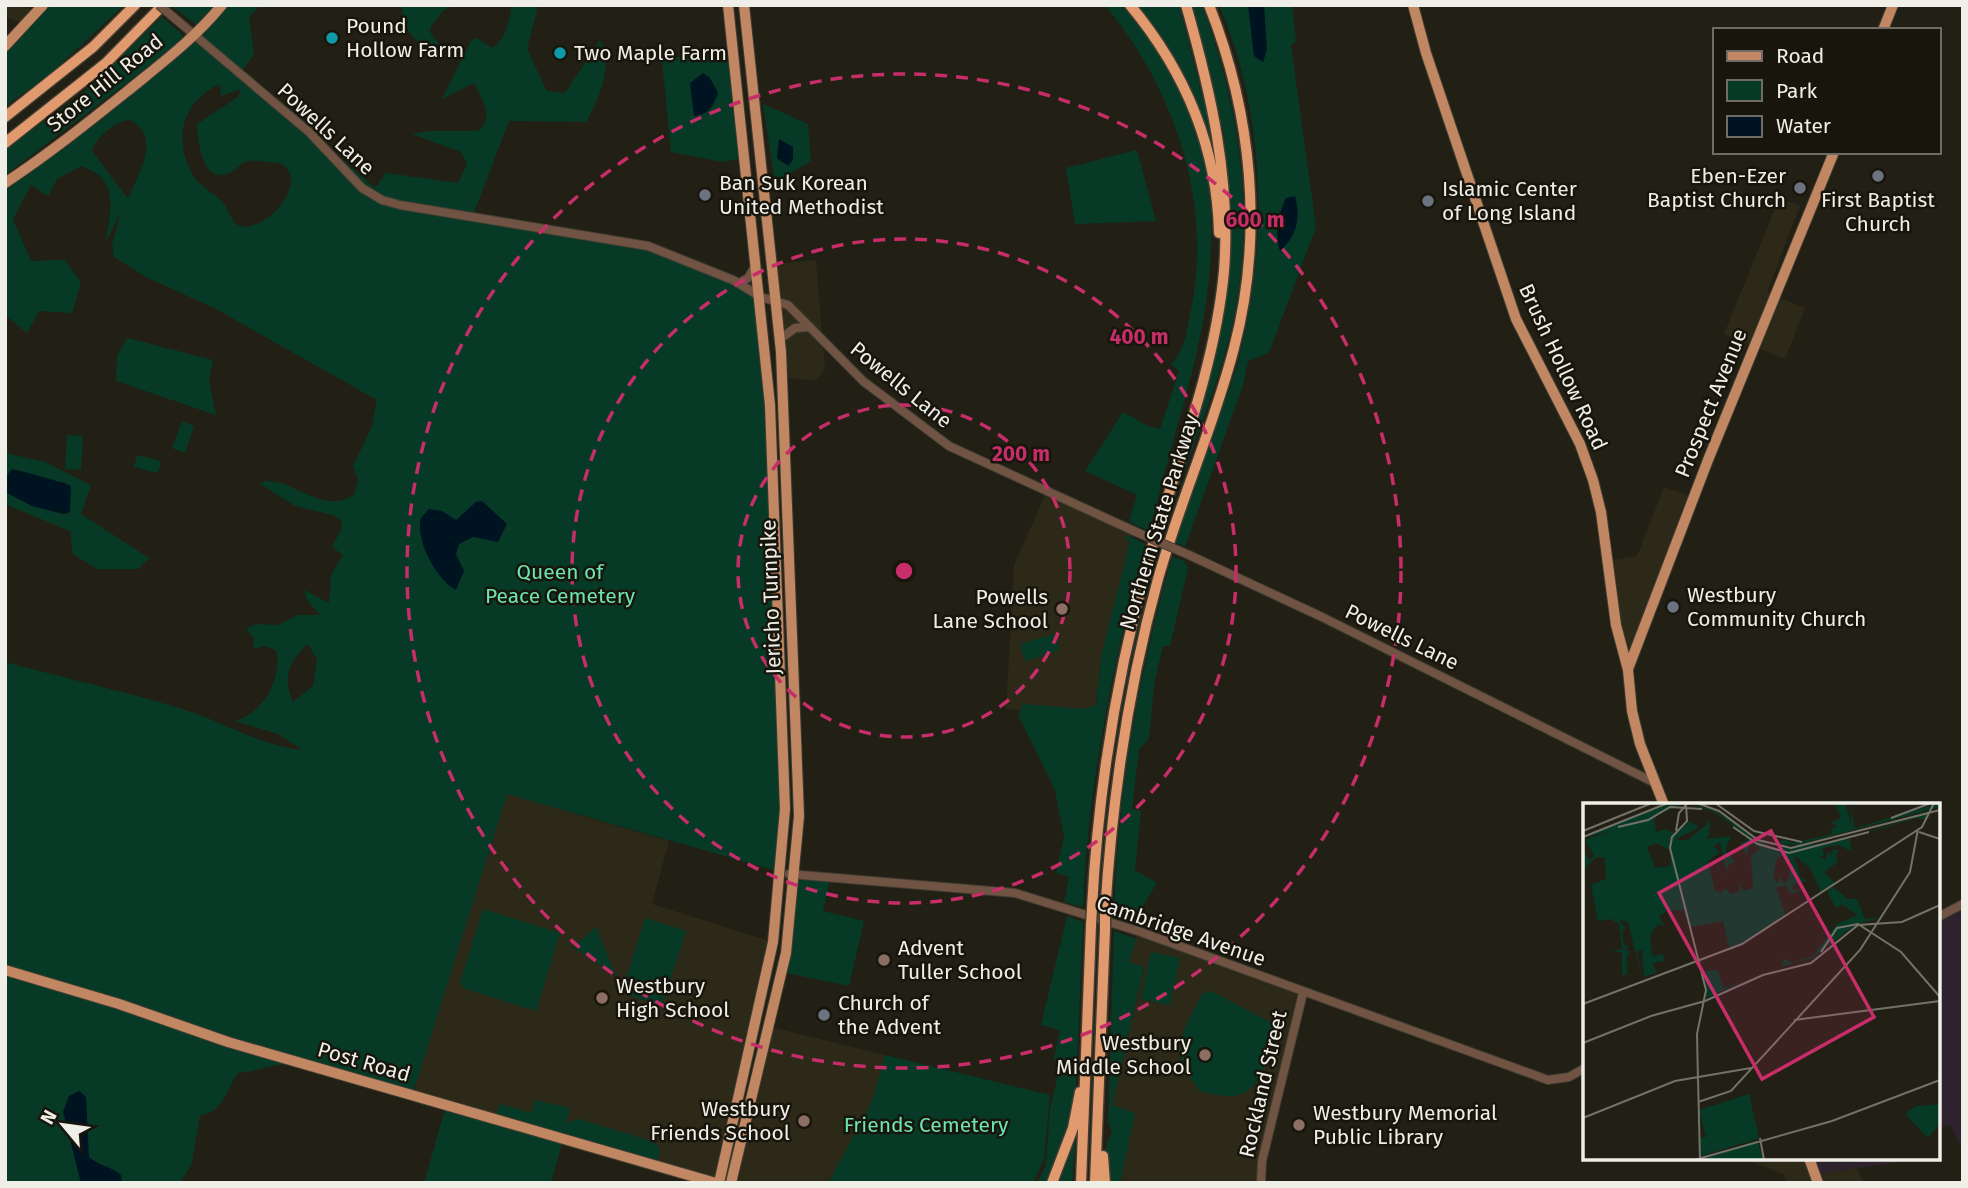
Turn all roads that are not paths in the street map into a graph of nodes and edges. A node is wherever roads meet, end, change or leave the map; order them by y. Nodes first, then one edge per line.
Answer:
1 (43, 5) edge
2 (135, 5) edge
3 (161, 5) edge
4 (222, 5) edge
5 (728, 5) edge
6 (744, 5) edge
7 (1130, 5) edge
8 (1186, 5) edge
9 (1212, 5) edge
10 (1413, 5) edge
11 (1893, 5) edge
12 (1884, 28) edge
13 (195, 35) junction
14 (5, 46) edge
15 (5, 117) edge
16 (5, 143) edge
17 (1833, 154) edge
18 (5, 183) edge
19 (756, 265) junction
20 (739, 283) junction
21 (761, 296) junction
22 (777, 301) junction
23 (1217, 314) junction
24 (810, 327) junction
25 (780, 339) junction
26 (1628, 670) junction
27 (1655, 783) junction
28 (1663, 803) edge
29 (792, 875) junction
30 (1963, 904) edge
31 (1940, 917) edge
32 (5, 970) edge
33 (1303, 993) junction
34 (757, 1021) junction
35 (770, 1024) junction
36 (1088, 1054) junction
37 (1583, 1069) edge
38 (1100, 1108) junction
39 (1810, 1160) edge
40 (717, 1183) edge
41 (731, 1183) edge
42 (1052, 1183) edge
43 (1081, 1183) edge
44 (1095, 1183) edge
45 (1105, 1183) edge
46 (1261, 1183) edge
47 (1818, 1183) edge

1 - 14 main road
2 - 15 highway
3 - 13 street, Powells Lane, bridge
3 - 16 highway
4 - 13 main road, Store Hill Road
5 - 19 main road, Jericho Turnpike
6 - 22 main road, Jericho Turnpike
7 - 23 highway
8 - 23 highway, Northern State Parkway
9 - 38 highway, Northern State Parkway, bridge
10 - 26 main road, Brush Hollow Road
11 - 12 main road
13 - 18 main road, Store Hill Road
13 - 20 street, Powells Lane
17 - 26 main road, Prospect Avenue
19 - 20 street
19 - 21 main road, Jericho Turnpike
20 - 21 street, Powells Lane
21 - 22 street, Powells Lane
21 - 34 main road, Jericho Turnpike
22 - 24 street, Powells Lane
22 - 25 main road, Jericho Turnpike
23 - 36 highway, Northern State Parkway, bridge
24 - 25 street
24 - 27 street, Powells Lane, bridge
25 - 29 main road, Jericho Turnpike
26 - 27 main road, Brush Hollow Road
27 - 28 main road, Brush Hollow Road
29 - 33 street, Cambridge Avenue
29 - 35 main road, Jericho Turnpike
30 - 31 street
32 - 40 main road, Post Road
33 - 37 street, Cambridge Avenue
33 - 46 street, Rockland Street
34 - 35 main road
34 - 40 main road, Jericho Turnpike
35 - 41 main road, Jericho Turnpike
36 - 42 highway
36 - 43 highway, Northern State Parkway
38 - 44 highway, Northern State Parkway
38 - 45 highway
39 - 47 main road

